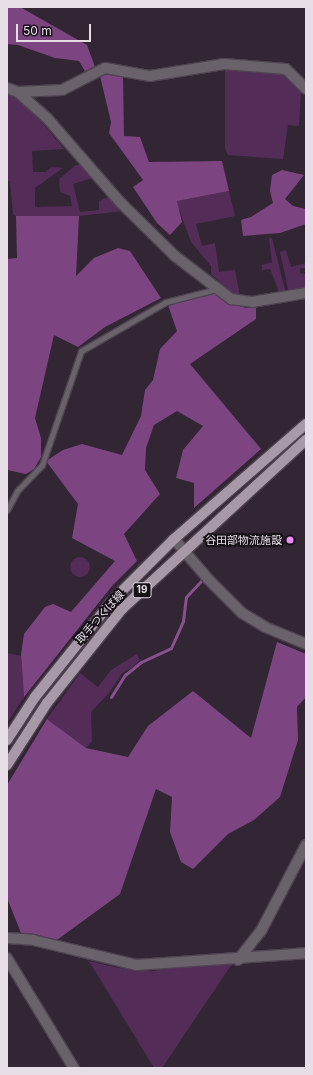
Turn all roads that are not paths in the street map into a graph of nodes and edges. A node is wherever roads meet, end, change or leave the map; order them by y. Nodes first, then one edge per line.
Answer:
1 (7, 88) edge
2 (306, 89) edge
3 (18, 92) junction
4 (220, 288) junction
5 (306, 293) edge
6 (306, 424) edge
7 (306, 440) edge
8 (7, 510) edge
9 (174, 539) junction
10 (184, 550) junction
11 (306, 644) edge
12 (7, 740) edge
13 (7, 766) edge
14 (306, 845) edge
15 (7, 938) edge
16 (306, 953) edge
17 (7, 958) edge
18 (238, 960) junction
19 (74, 1068) edge

1 - 3 street
2 - 3 street
3 - 4 street
4 - 5 street
4 - 8 lane
6 - 9 main road, 取手つくば線 / 19
7 - 10 main road, 取手つくば線 / 19
9 - 10 street
9 - 12 main road, 取手つくば線 / 19
10 - 11 street
10 - 13 main road, 取手つくば線 / 19
14 - 18 street
15 - 18 street
16 - 18 street
17 - 19 street

